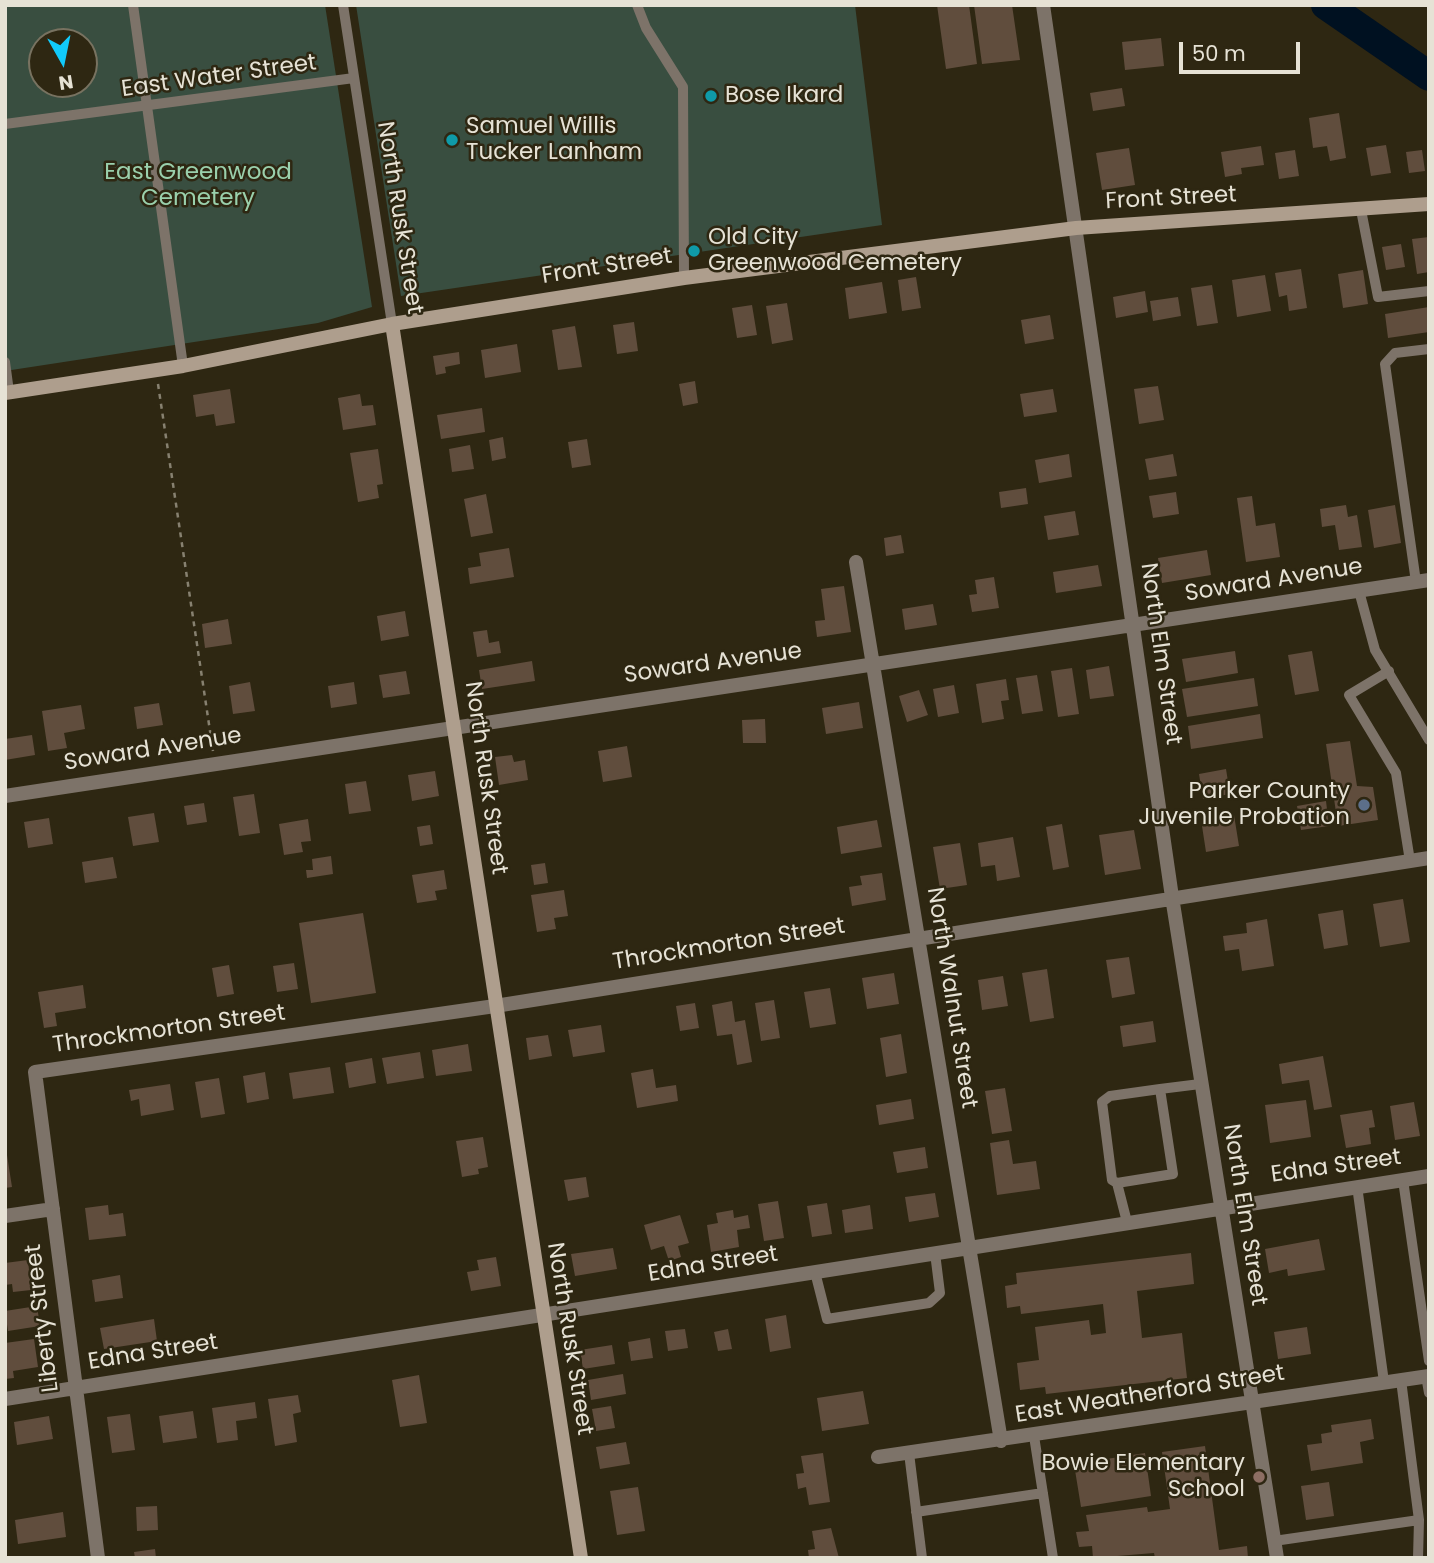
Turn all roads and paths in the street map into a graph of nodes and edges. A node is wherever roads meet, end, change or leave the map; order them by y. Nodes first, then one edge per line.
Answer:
1 (133, 5) edge
2 (343, 5) edge
3 (637, 5) edge
4 (1043, 5) edge
5 (354, 78) junction
6 (148, 106) junction
7 (5, 124) edge
8 (1429, 204) edge
9 (1361, 210) junction
10 (1076, 228) junction
11 (684, 278) junction
12 (1429, 291) edge
13 (392, 324) junction
14 (1429, 349) edge
15 (5, 362) edge
16 (183, 366) junction
17 (156, 370) junction
18 (7, 392) edge
19 (856, 562) dead end
20 (1422, 581) edge
21 (1359, 591) junction
22 (1133, 625) junction
23 (872, 663) junction
24 (1389, 671) junction
25 (454, 726) junction
26 (1429, 740) edge
27 (215, 763) junction
28 (5, 796) edge
29 (1429, 858) edge
30 (1410, 861) junction
31 (1172, 897) junction
32 (918, 937) junction
33 (495, 1006) junction
34 (35, 1072) joint
35 (1200, 1084) junction
36 (1160, 1089) junction
37 (1429, 1176) edge
38 (1402, 1180) junction
39 (1117, 1184) junction
40 (1357, 1186) junction
41 (1219, 1207) junction
42 (53, 1209) junction
43 (5, 1216) edge
44 (1127, 1223) junction
45 (969, 1249) junction
46 (935, 1253) junction
47 (815, 1272) junction
48 (542, 1315) junction
49 (1428, 1371) edge
50 (1401, 1380) junction
51 (1384, 1382) junction
52 (74, 1389) junction
53 (1429, 1393) edge
54 (5, 1399) edge
55 (1250, 1402) junction
56 (1034, 1436) junction
57 (1001, 1441) junction
58 (909, 1453) junction
59 (878, 1457) dead end
60 (1043, 1493) junction
61 (916, 1512) junction
62 (1419, 1520) junction
63 (1273, 1541) junction
64 (98, 1558) edge
65 (581, 1558) edge
66 (922, 1558) edge
67 (1053, 1558) edge
68 (1277, 1558) edge
69 (1418, 1558) edge

1 - 6 lane
2 - 5 lane, North Rusk Street
3 - 11 lane
4 - 10 street, North Elm Street
5 - 6 lane, East Water Street
5 - 13 lane, North Rusk Street
6 - 7 lane, East Water Street
6 - 16 lane
8 - 9 street, Front Street
9 - 10 street, Front Street
9 - 12 lane
10 - 11 street, Front Street
10 - 22 street, North Elm Street
11 - 13 street, Front Street
13 - 16 street, Front Street
13 - 25 street, North Rusk Street
14 - 20 lane
15 - 18 lane
16 - 17 street, Front Street
17 - 18 street, Front Street
17 - 27 path
19 - 23 street, North Walnut Street
20 - 21 street, Soward Avenue
21 - 22 street, Soward Avenue
21 - 24 lane
22 - 23 street, Soward Avenue
22 - 31 street, North Elm Street
23 - 25 street, Soward Avenue
23 - 32 street, North Walnut Street
24 - 26 lane
24 - 30 lane
25 - 27 street, Soward Avenue
25 - 33 street, North Rusk Street
27 - 28 street, Soward Avenue
29 - 30 street, Throckmorton Street
30 - 31 street, Throckmorton Street
31 - 32 street, Throckmorton Street
31 - 35 street, North Elm Street
32 - 33 street, Throckmorton Street
32 - 45 street, North Walnut Street
33 - 34 street, Throckmorton Street
33 - 48 street, North Rusk Street
34 - 42 street, Liberty Street
35 - 36 lane
35 - 41 street, North Elm Street
36 - 39 lane
36 - 39 lane
37 - 38 street, Edna Street
38 - 40 street, Edna Street
38 - 49 lane
39 - 44 lane
40 - 41 street, Edna Street
40 - 51 lane
41 - 44 street, Edna Street
41 - 55 street, North Elm Street
42 - 43 street
42 - 52 street, Liberty Street
44 - 45 street, Edna Street
45 - 46 street, Edna Street
45 - 57 street, North Walnut Street
46 - 47 street, Edna Street
46 - 47 lane
47 - 48 street, Edna Street
48 - 52 street, Edna Street
48 - 65 street, North Rusk Street
49 - 50 street, East Weatherford Street
49 - 53 lane
50 - 51 street, East Weatherford Street
50 - 62 lane
51 - 55 street, East Weatherford Street
52 - 54 street, Edna Street
52 - 64 street, Liberty Street
55 - 56 street, East Weatherford Street
55 - 63 street, North Elm Street
56 - 57 street, East Weatherford Street
56 - 60 lane
57 - 58 street, East Weatherford Street
58 - 59 street, East Weatherford Street
58 - 61 lane
60 - 61 lane
60 - 67 lane
61 - 66 lane
62 - 63 lane
62 - 69 lane
63 - 68 street, North Elm Street

